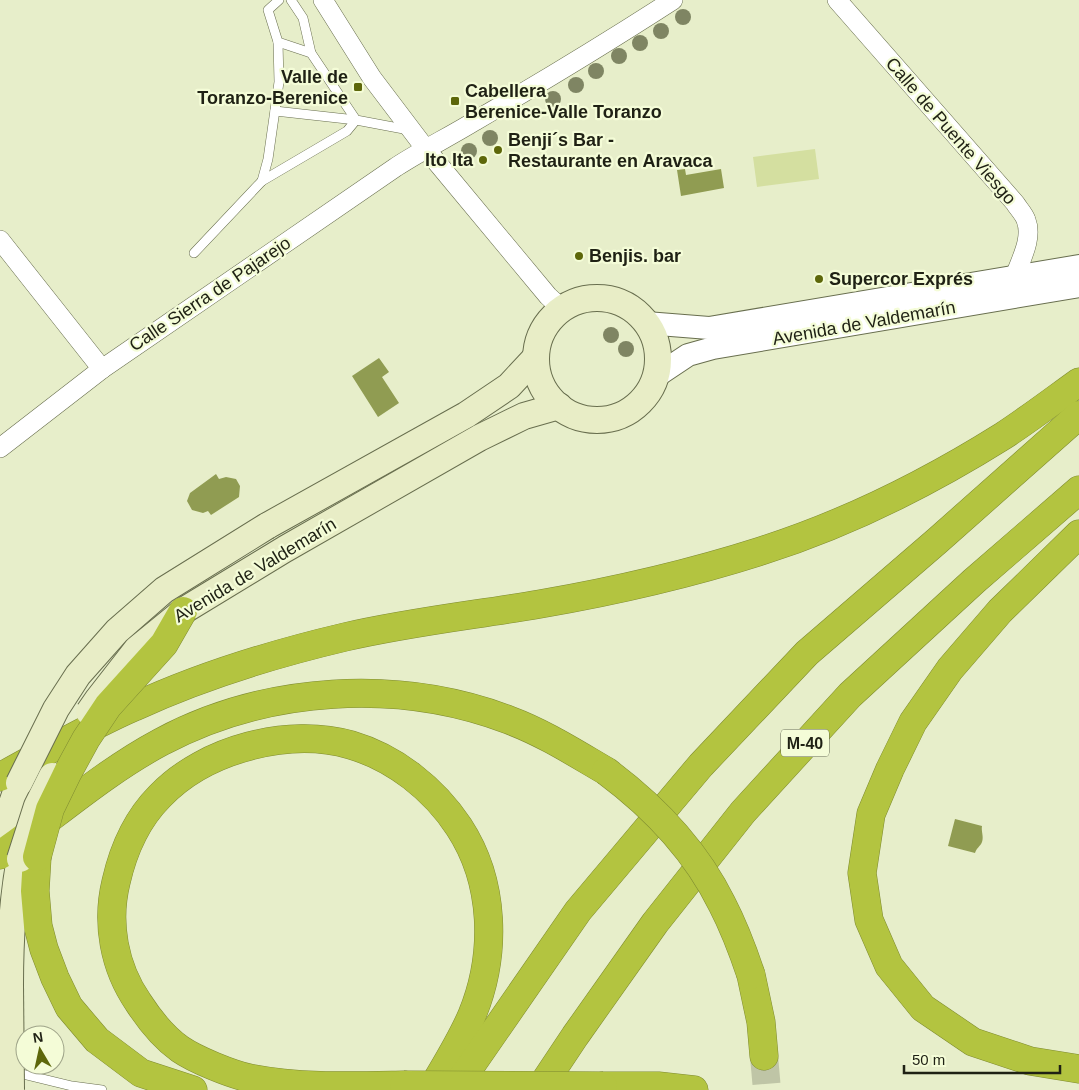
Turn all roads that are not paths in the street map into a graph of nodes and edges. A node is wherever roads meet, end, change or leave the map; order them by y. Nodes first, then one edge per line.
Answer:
1 (279, 0) edge
2 (291, 0) edge
3 (323, 0) edge
4 (673, 0) edge
5 (837, 0) edge
6 (278, 42) junction
7 (311, 53) junction
8 (275, 111) junction
9 (356, 120) junction
10 (412, 130) junction
11 (425, 148) junction
12 (262, 181) junction
13 (0, 240) edge
14 (194, 253) dead end
15 (1079, 266) edge
16 (1015, 276) junction
17 (1079, 286) edge
18 (562, 309) junction
19 (646, 323) junction
20 (536, 358) junction
21 (102, 368) junction
22 (655, 377) junction
23 (1079, 382) edge
24 (559, 406) junction
25 (1079, 415) edge
26 (0, 448) edge
27 (1079, 490) edge
28 (1079, 534) edge
29 (183, 611) joint
30 (0, 777) edge
31 (14, 854) edge
32 (575, 1036) junction
33 (764, 1056) tunnel mouth
34 (0, 1068) edge
35 (1079, 1069) edge
36 (11, 1090) edge
37 (102, 1090) edge
38 (193, 1090) edge
39 (431, 1090) edge
40 (454, 1090) edge
41 (539, 1090) edge
42 (546, 1090) edge
43 (694, 1090) edge

1 - 6 lane
2 - 7 lane
3 - 10 street
4 - 11 street, Calle Sierra de Pajarejo
5 - 16 street, Calle de Puente Viesgo
6 - 7 lane
6 - 8 lane
7 - 9 lane
8 - 9 lane
8 - 12 lane
9 - 10 lane
9 - 12 lane
10 - 11 street
11 - 18 street
11 - 21 street, Calle Sierra de Pajarejo
12 - 14 lane
13 - 21 street
15 - 16 street, Avenida de Valdemarín
16 - 19 street, Avenida de Valdemarín
17 - 22 street, Avenida de Valdemarín
18 - 19 main road
18 - 20 main road
19 - 22 main road
20 - 24 main road
20 - 31 main road, Avenida de Valdemarín, bridge
21 - 26 street, Calle Sierra de Pajarejo
22 - 24 main road
23 - 30 highway
24 - 29 main road, Avenida de Valdemarín
25 - 40 highway
27 - 32 highway, M-40
28 - 35 highway
29 - 31 highway, bridge
31 - 33 highway, bridge
31 - 36 main road, Avenida de Valdemarín, bridge
31 - 38 highway
32 - 41 highway, M-40
32 - 42 highway
34 - 37 lane
39 - 43 highway, bridge

